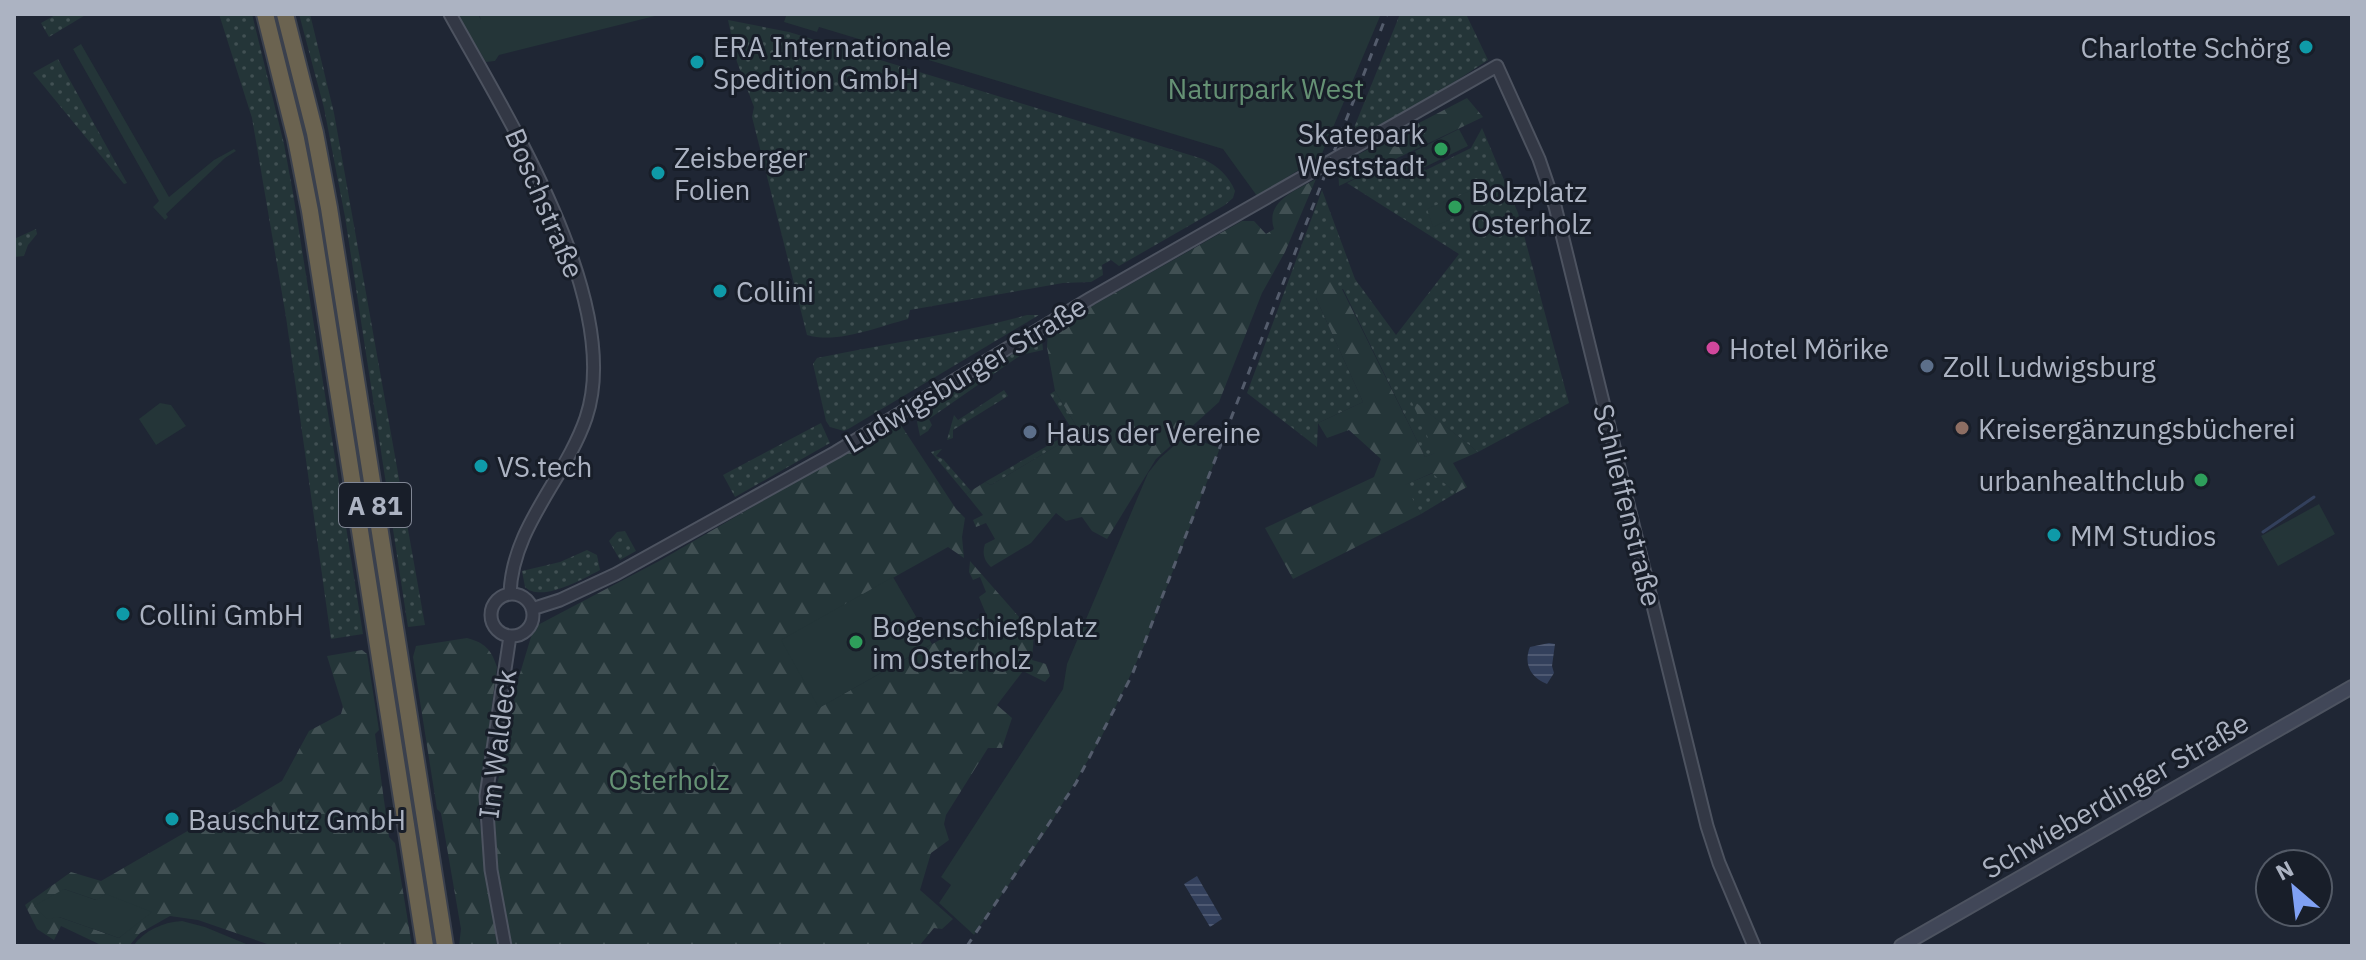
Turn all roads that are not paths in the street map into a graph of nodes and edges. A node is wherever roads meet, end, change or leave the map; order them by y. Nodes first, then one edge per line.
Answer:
1 (265, 14) edge
2 (285, 14) edge
3 (450, 14) edge
4 (1497, 66) joint
5 (510, 594) junction
6 (532, 609) junction
7 (510, 636) junction
8 (2352, 687) edge
9 (425, 946) edge
10 (445, 946) edge
11 (505, 946) edge
12 (1754, 946) edge
13 (1901, 946) edge

1 - 9 highway, A 81
2 - 10 highway, A 81
3 - 5 street, Boschstraße
4 - 6 street, Ludwigsburger Straße
4 - 12 street, Schlieffenstraße
5 - 6 street
5 - 7 street
6 - 7 street
7 - 11 street, Im Waldeck
8 - 13 main road, Schwieberdinger Straße

